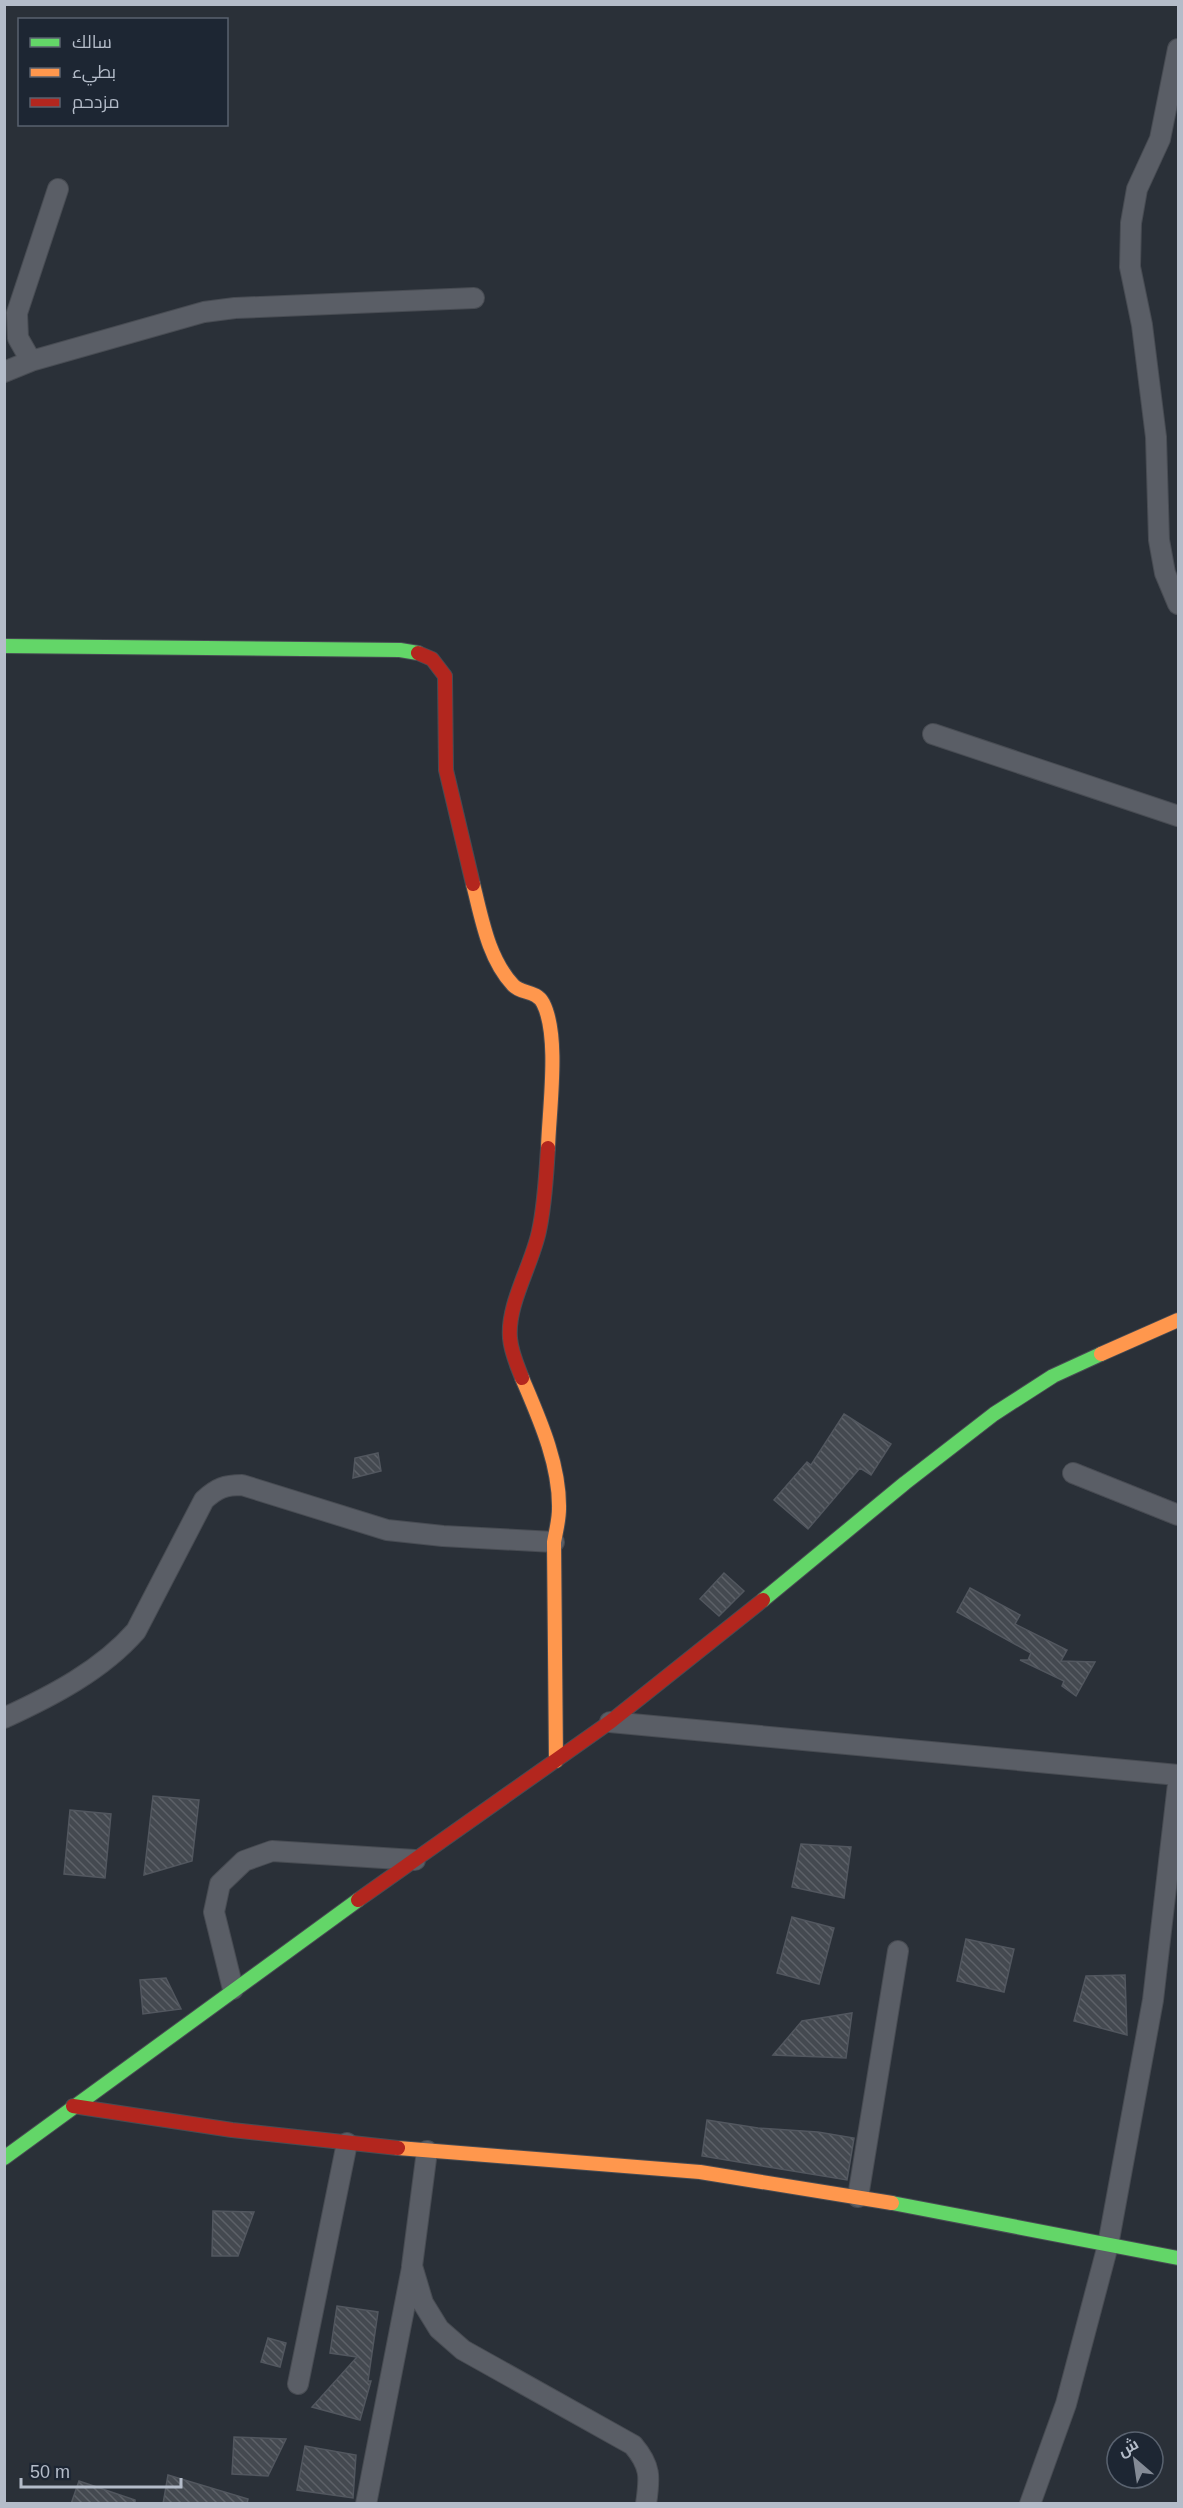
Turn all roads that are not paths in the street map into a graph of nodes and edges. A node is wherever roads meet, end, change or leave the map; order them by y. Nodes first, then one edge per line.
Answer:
1 (1179, 49) edge
2 (58, 189) dead end
3 (474, 298) dead end
4 (31, 361) junction
5 (4, 372) edge
6 (1179, 604) edge
7 (4, 646) edge
8 (933, 734) dead end
9 (1179, 816) edge
10 (1179, 1320) edge
11 (1073, 1473) dead end
12 (1179, 1515) edge
13 (554, 1542) junction
14 (4, 1718) edge
15 (610, 1722) junction
16 (556, 1761) junction
17 (1179, 1775) edge
18 (1179, 1784) edge
19 (415, 1860) junction
20 (898, 1951) dead end
21 (233, 1989) junction
22 (73, 2106) junction
23 (347, 2143) junction
24 (427, 2151) junction
25 (4, 2158) edge
26 (858, 2197) junction
27 (1108, 2245) junction
28 (1179, 2258) edge
29 (412, 2266) junction
30 (298, 2384) dead end
31 (366, 2504) edge
32 (646, 2504) edge
33 (1030, 2504) edge

1 - 6 street
2 - 4 street
3 - 4 street
4 - 5 street
7 - 13 street
8 - 9 street
10 - 15 street
11 - 12 street
13 - 14 street
13 - 16 street
15 - 16 street
15 - 17 street
16 - 19 street
18 - 27 street
19 - 21 street
19 - 21 street
20 - 26 street
21 - 22 street
22 - 23 street
22 - 25 street
23 - 24 street
23 - 30 street
24 - 26 street
24 - 29 street
26 - 27 street
27 - 28 street
27 - 33 street
29 - 31 street
29 - 32 street

